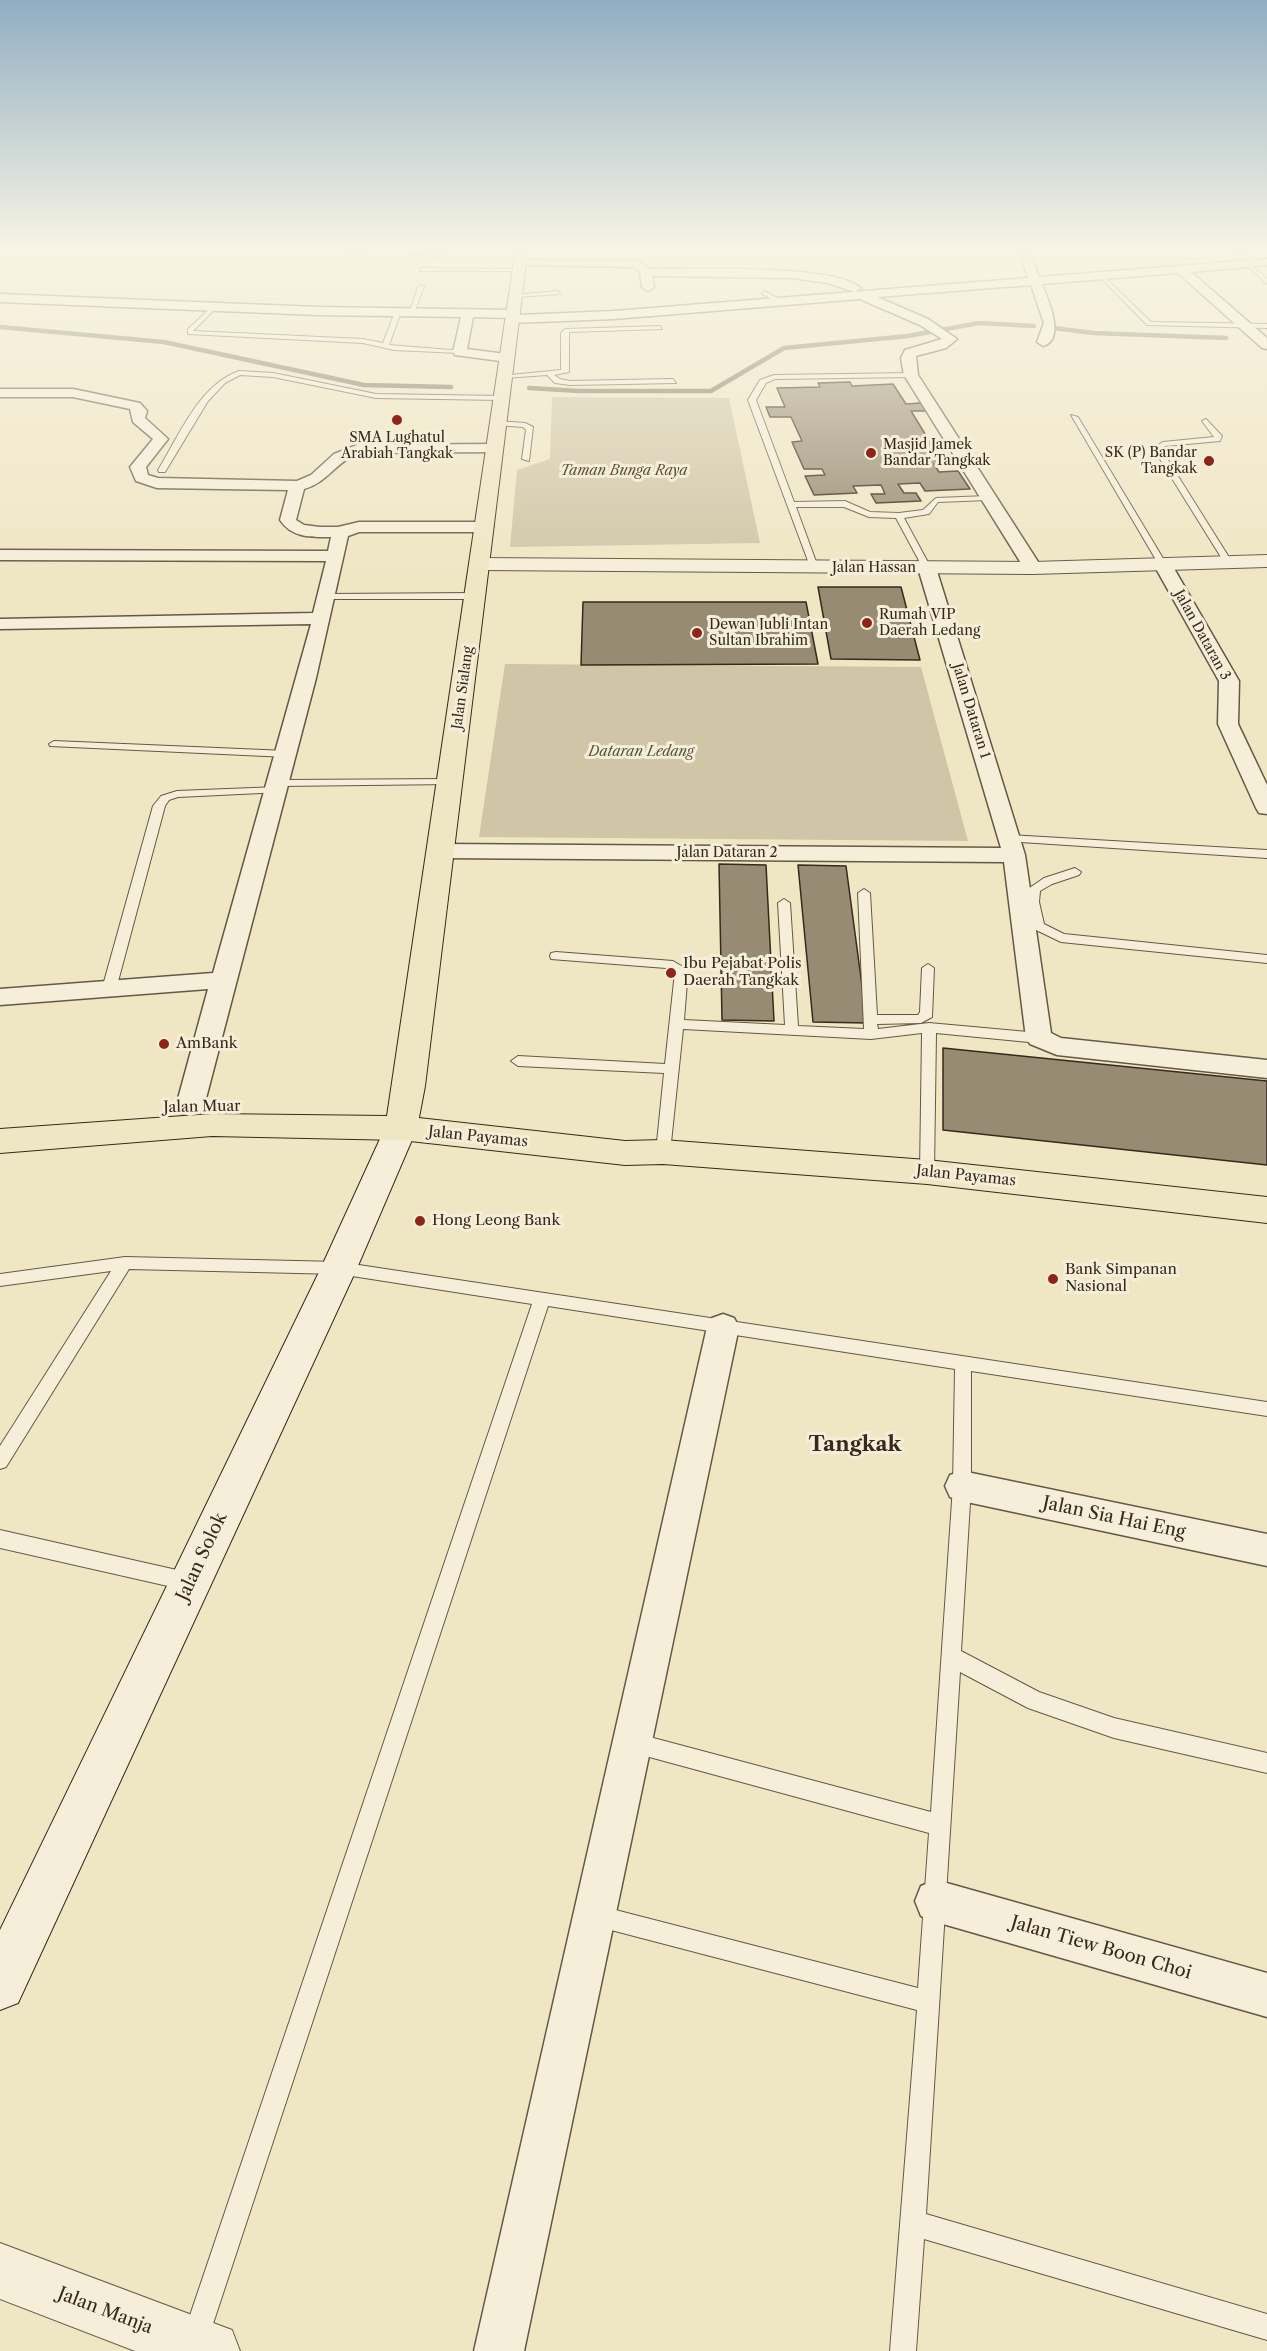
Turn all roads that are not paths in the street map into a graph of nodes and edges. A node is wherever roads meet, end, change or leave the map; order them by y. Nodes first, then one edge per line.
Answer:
1 (471, 357) edge
2 (508, 357) edge
3 (565, 357) edge
4 (909, 357) edge
5 (550, 375) junction
6 (911, 375) junction
7 (505, 377) junction
8 (673, 381) dead end
9 (0, 393) edge
10 (1074, 417) dead end
11 (1206, 421) dead end
12 (499, 423) junction
13 (495, 448) junction
14 (525, 459) dead end
15 (162, 470) dead end
16 (297, 486) junction
17 (988, 498) junction
18 (792, 505) junction
19 (899, 516) junction
20 (485, 527) junction
21 (338, 544) junction
22 (0, 555) edge
23 (1267, 561) edge
24 (1228, 562) junction
25 (480, 564) junction
26 (1163, 565) junction
27 (814, 567) junction
28 (927, 568) junction
29 (1034, 568) junction
30 (476, 596) junction
31 (324, 608) junction
32 (0, 624) edge
33 (54, 744) dead end
34 (287, 754) junction
35 (450, 782) junction
36 (279, 786) junction
37 (1267, 807) edge
38 (1011, 847) junction
39 (441, 851) junction
40 (1267, 854) edge
41 (1075, 872) dead end
42 (864, 893) dead end
43 (784, 903) dead end
44 (556, 956) dead end
45 (1267, 959) edge
46 (928, 968) dead end
47 (221, 980) junction
48 (109, 989) junction
49 (0, 997) edge
50 (678, 1024) junction
51 (871, 1027) junction
52 (929, 1028) junction
53 (792, 1030) junction
54 (1038, 1038) junction
55 (518, 1061) dead end
56 (673, 1069) junction
57 (1267, 1069) edge
58 (190, 1106) junction
59 (0, 1119) edge
60 (403, 1119) junction
61 (0, 1141) edge
62 (663, 1152) junction
63 (927, 1172) junction
64 (1267, 1210) edge
65 (124, 1263) junction
66 (339, 1268) junction
67 (0, 1280) edge
68 (542, 1299) junction
69 (723, 1327) junction
70 (963, 1363) junction
71 (1267, 1409) edge
72 (0, 1461) edge
73 (962, 1485) junction
74 (0, 1539) edge
75 (1267, 1550) edge
76 (190, 1582) junction
77 (951, 1656) junction
78 (631, 1742) junction
79 (1267, 1763) edge
80 (941, 1825) junction
81 (936, 1901) junction
82 (594, 1916) junction
83 (0, 1985) edge
84 (1267, 1995) edge
85 (929, 2001) junction
86 (912, 2223) junction
87 (0, 2271) edge
88 (1267, 2327) edge
89 (202, 2348) edge
90 (499, 2351) edge
91 (903, 2351) edge

1 - 7 street
2 - 7 main road, Jalan Sialang
3 - 5 lane
4 - 6 street
5 - 7 lane
5 - 8 lane
6 - 17 street
6 - 18 lane
7 - 12 main road, Jalan Sialang
7 - 15 lane
9 - 16 street
10 - 26 lane
11 - 24 lane
12 - 13 main road, Jalan Sialang
12 - 14 lane
13 - 16 street
13 - 20 main road, Jalan Sialang
16 - 21 street
17 - 19 lane
17 - 29 street
18 - 19 lane
18 - 27 lane
19 - 28 lane
20 - 21 street
20 - 25 main road, Jalan Sialang
21 - 22 street
21 - 31 street
23 - 24 street, Jalan Hassan
24 - 26 street, Jalan Hassan
25 - 27 street, Jalan Hassan
25 - 30 main road, Jalan Sialang
26 - 29 street, Jalan Hassan
26 - 37 street, Jalan Dataran 3
27 - 28 street, Jalan Hassan
28 - 29 street, Jalan Hassan
28 - 38 street, Jalan Dataran 1
30 - 31 lane
30 - 35 main road, Jalan Sialang
31 - 32 street
31 - 34 street
33 - 34 lane
34 - 36 street
35 - 36 lane
35 - 39 main road, Jalan Sialang
36 - 47 street
36 - 48 lane
38 - 39 street, Jalan Dataran 2
38 - 40 lane
38 - 54 street, Jalan Dataran 1
39 - 60 main road, Jalan Sialang
41 - 45 lane
42 - 51 lane
43 - 53 lane
44 - 50 lane
46 - 51 lane
47 - 48 street
47 - 58 street
48 - 49 street
50 - 53 lane
50 - 56 lane
51 - 52 lane
51 - 53 lane
52 - 54 lane
52 - 63 lane
54 - 57 street
55 - 56 lane
56 - 62 lane
58 - 59 main road, Jalan Muar
58 - 60 main road, Jalan Muar
60 - 61 main road, Jalan Muar
60 - 62 main road, Jalan Payamas
60 - 66 street, Jalan Solok
62 - 63 main road, Jalan Payamas
63 - 64 main road, Jalan Payamas
65 - 66 lane
65 - 67 lane
65 - 72 lane
66 - 68 lane
66 - 76 street, Jalan Solok
68 - 69 lane
68 - 89 lane
69 - 70 lane
69 - 78 street
70 - 71 lane
70 - 73 lane
73 - 75 street, Jalan Sia Hai Eng
73 - 77 lane
74 - 76 lane
76 - 83 street, Jalan Solok
77 - 79 lane
77 - 80 lane
78 - 80 lane
78 - 82 street
80 - 81 lane
81 - 84 street, Jalan Tiew Boon Choi
81 - 85 lane
82 - 85 lane
82 - 90 street
85 - 86 lane
86 - 88 lane
86 - 91 lane
87 - 89 street, Jalan Manja

